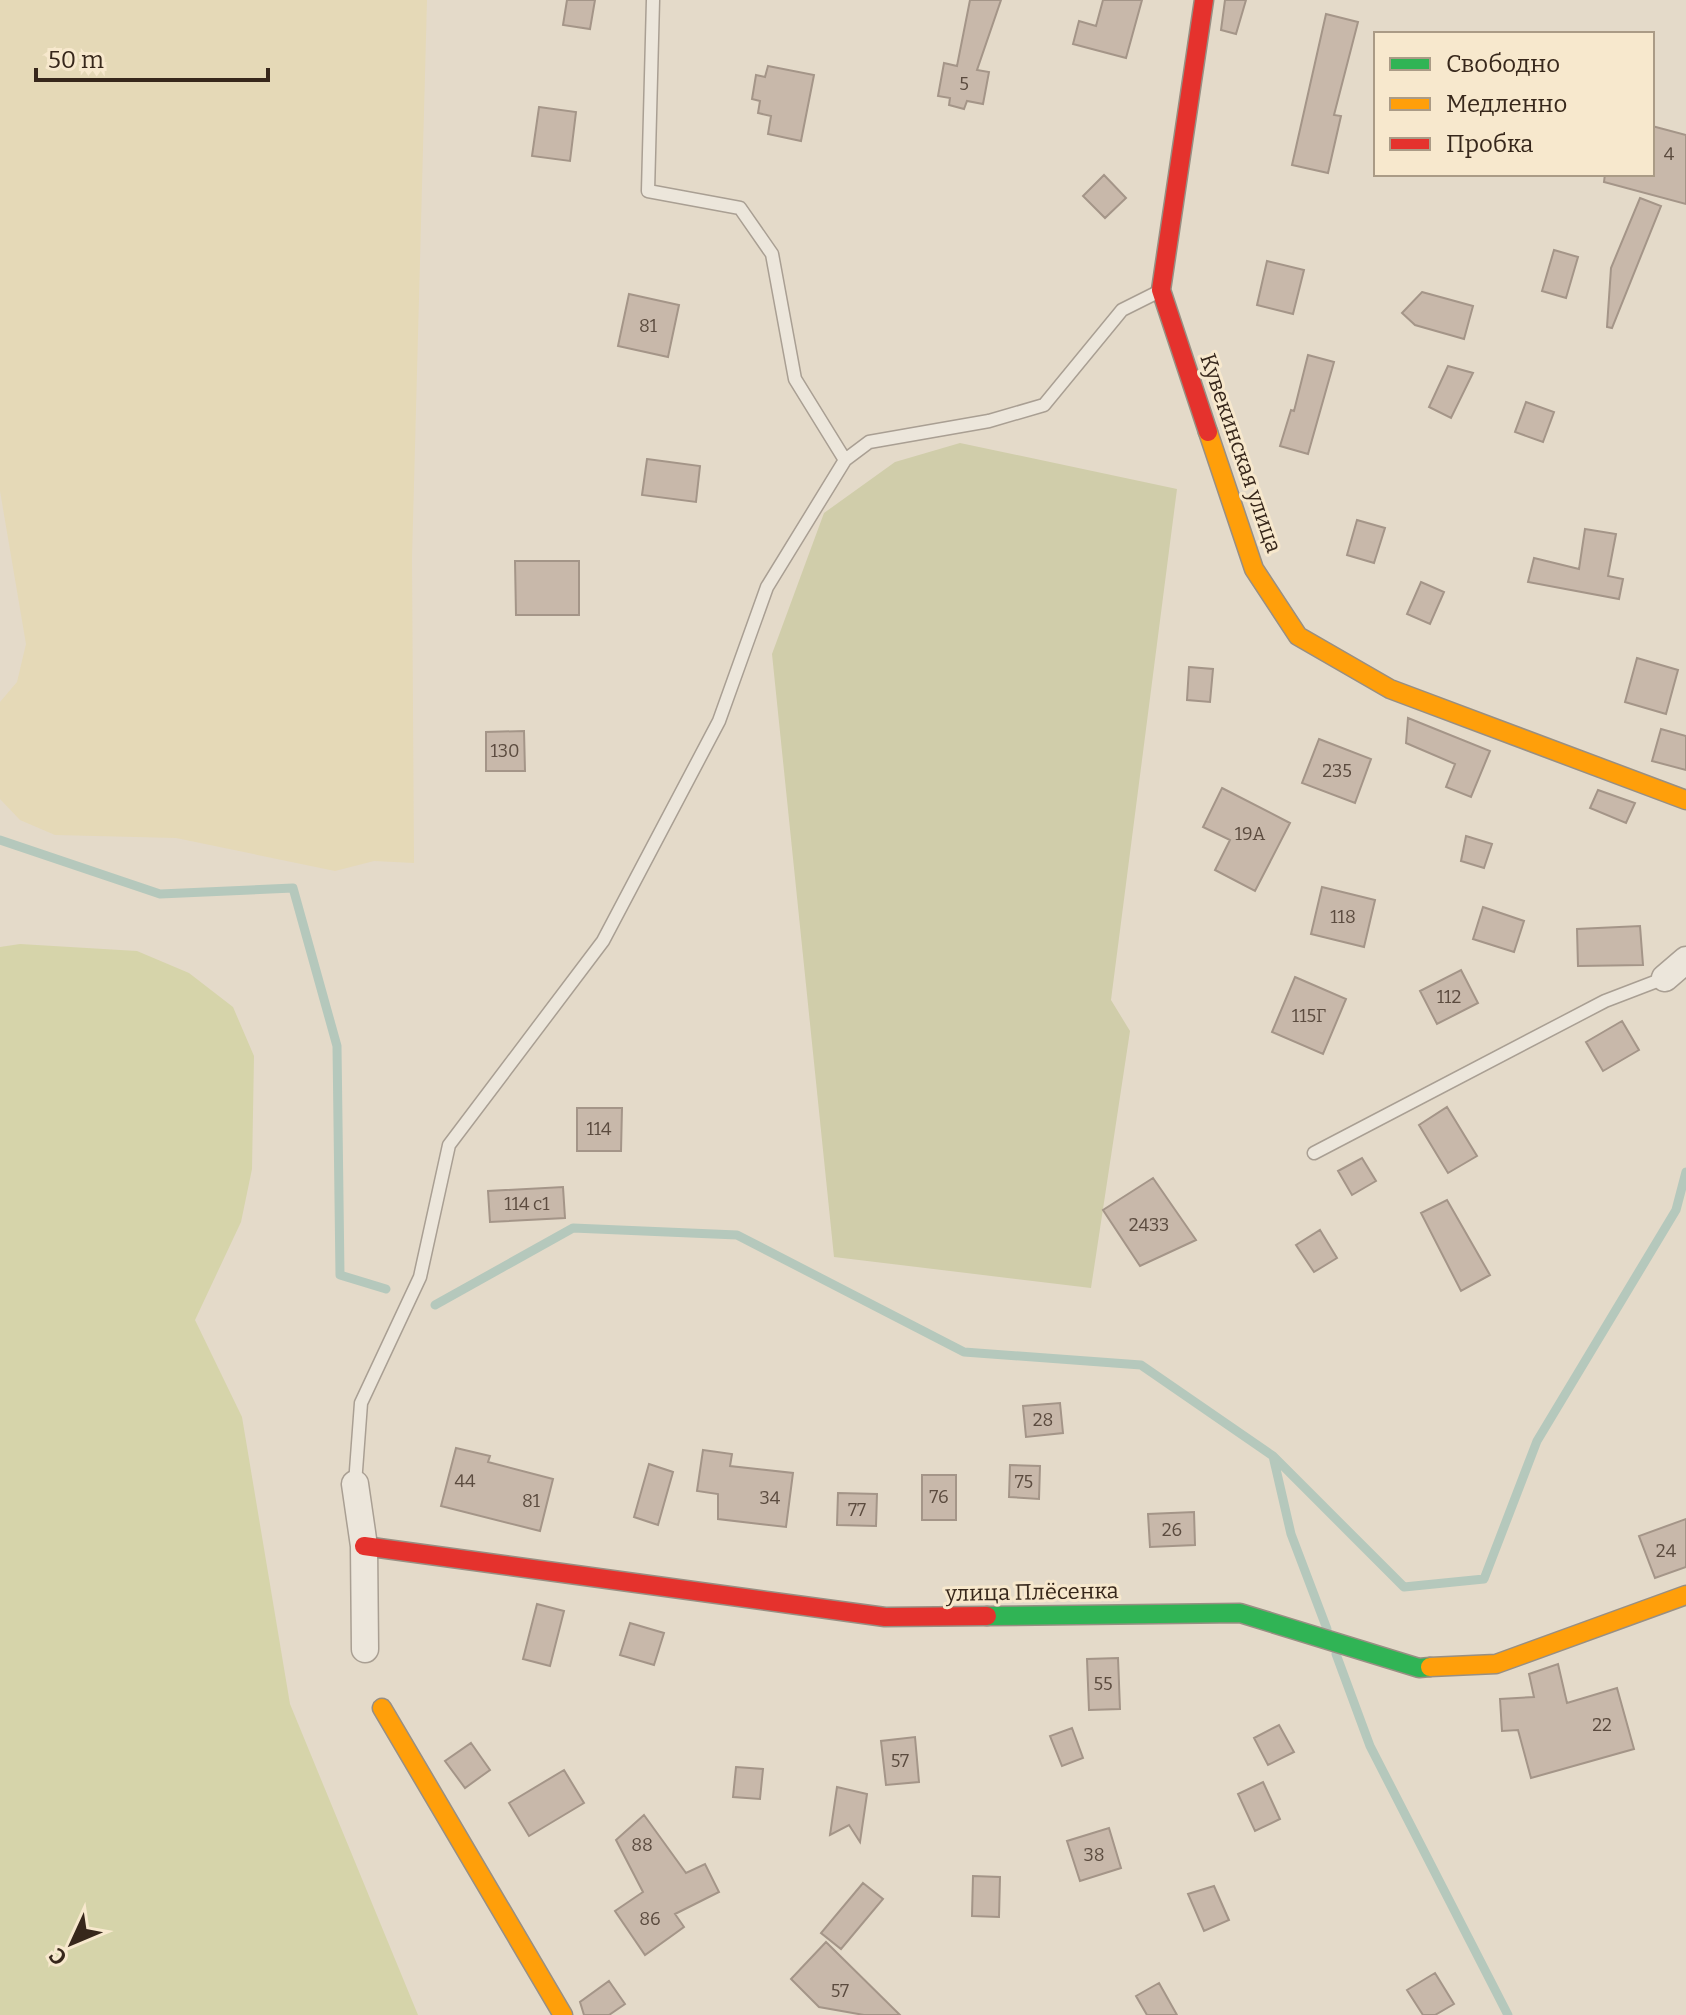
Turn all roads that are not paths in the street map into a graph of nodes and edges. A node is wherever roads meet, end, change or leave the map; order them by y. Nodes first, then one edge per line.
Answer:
1 (653, 0) edge
2 (1204, 0) edge
3 (1161, 290) junction
4 (845, 460) junction
5 (1686, 800) edge
6 (1686, 960) edge
7 (1665, 978) joint
8 (1314, 1153) dead end
9 (355, 1484) joint
10 (364, 1546) junction
11 (1686, 1595) edge
12 (365, 1649) dead end
13 (382, 1708) dead end
14 (563, 2015) edge

1 - 4 lane
2 - 3 street, Кувекинская улица
3 - 4 lane
3 - 5 street, Кувекинская улица
4 - 9 lane
6 - 7 street
7 - 8 lane
9 - 10 street
10 - 11 street, улица Плёсенка
10 - 12 street
13 - 14 street

